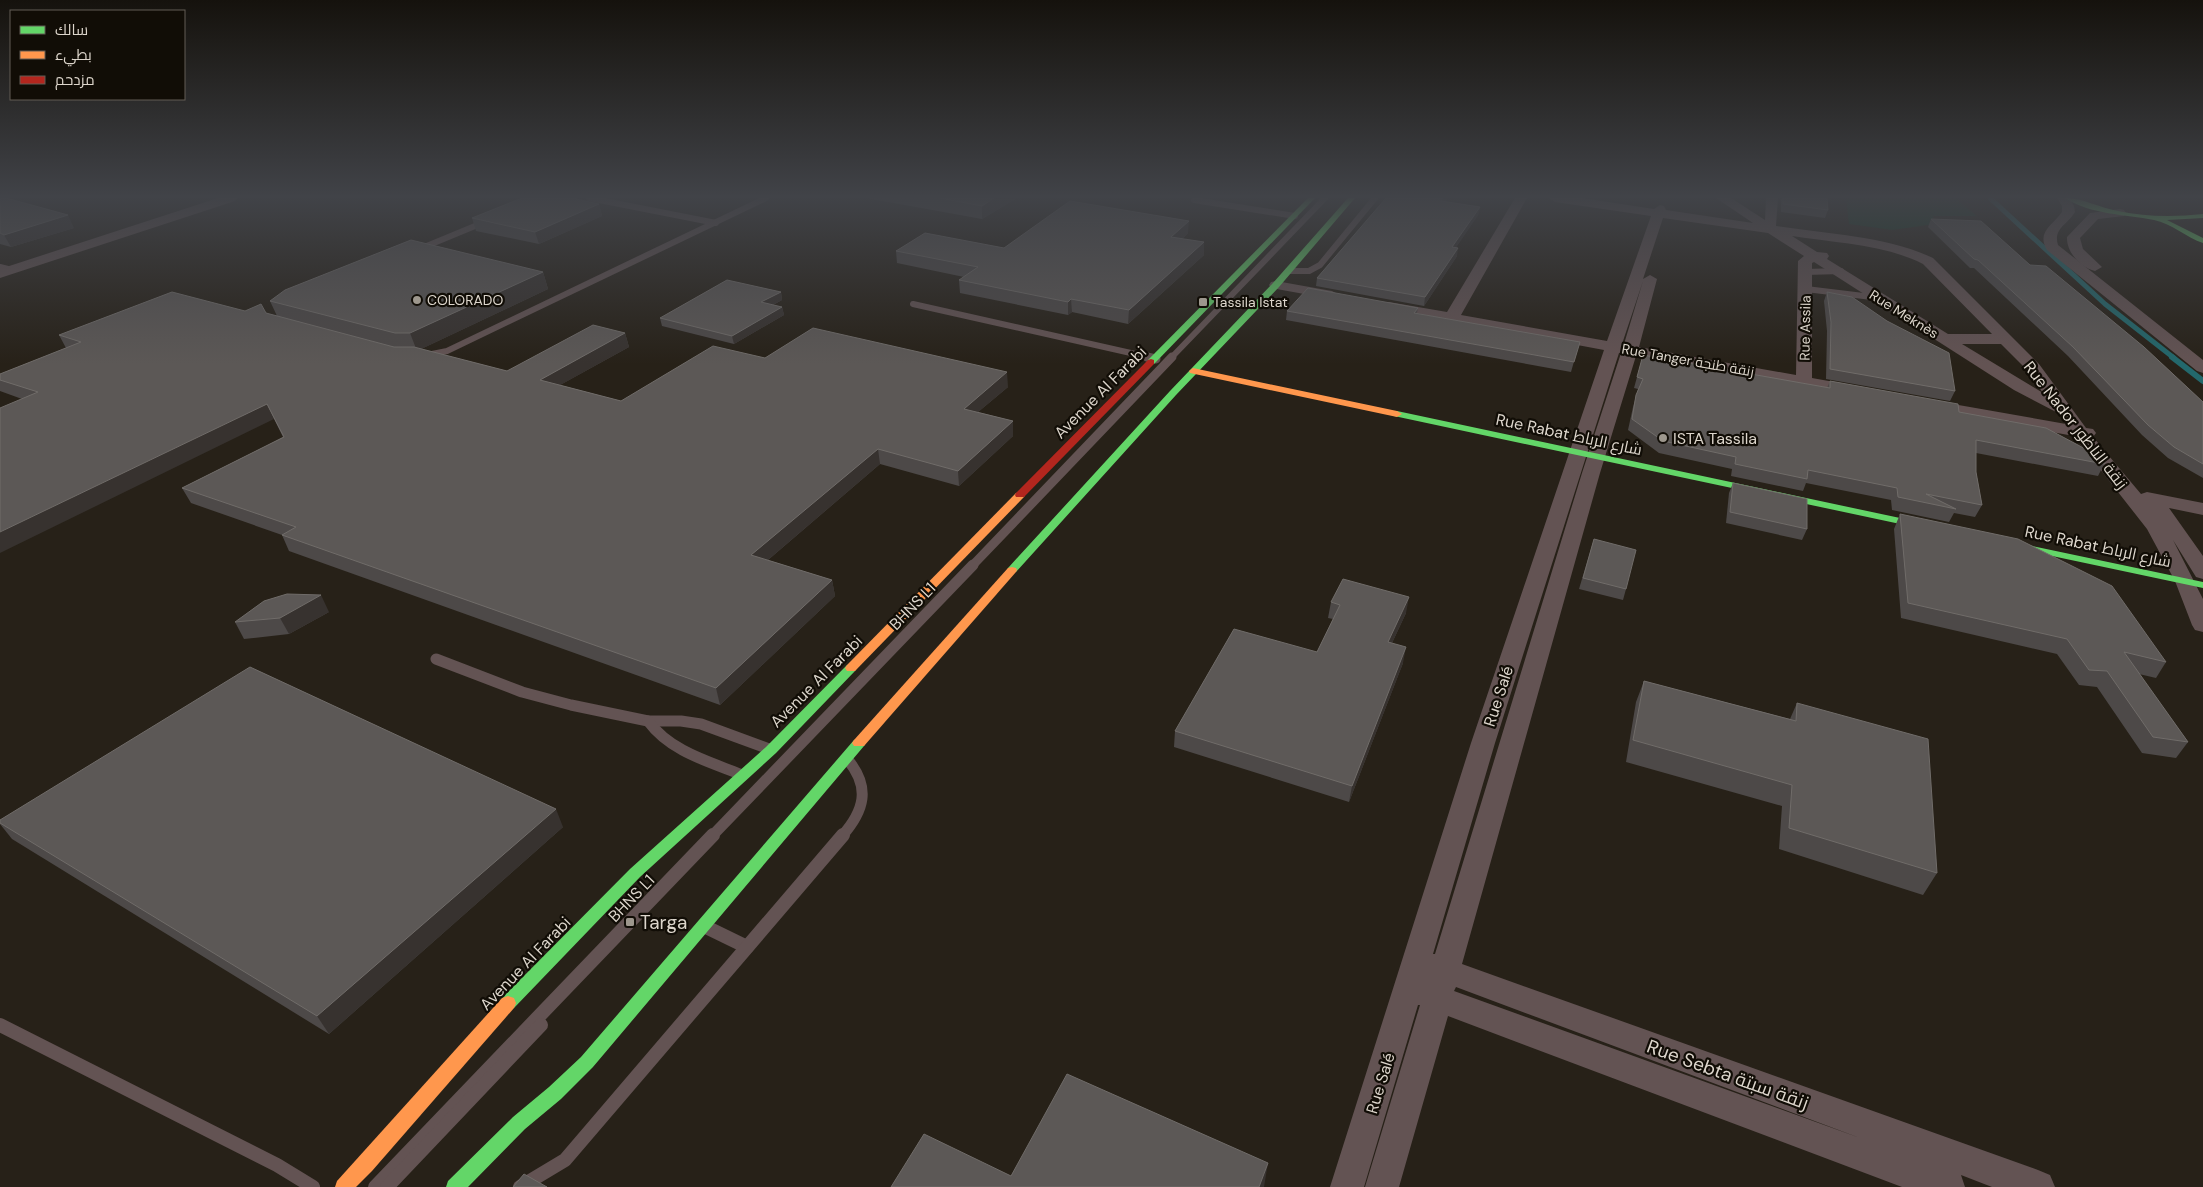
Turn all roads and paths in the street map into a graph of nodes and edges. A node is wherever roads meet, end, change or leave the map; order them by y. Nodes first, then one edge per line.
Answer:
1 (59, 253) edge
2 (653, 253) edge
3 (1258, 253) edge
4 (1273, 253) edge
5 (1273, 253) edge
6 (1303, 253) edge
7 (1330, 253) edge
8 (1489, 253) edge
9 (1650, 253) edge
10 (1811, 253) edge
11 (1912, 253) edge
12 (1928, 253) edge
13 (2060, 253) edge
14 (2079, 253) edge
15 (1817, 257) junction
16 (4, 271) edge
17 (1288, 271) junction
18 (1840, 271) junction
19 (1805, 272) junction
20 (1276, 285) junction
21 (1806, 289) junction
22 (1344, 298) edge
23 (1880, 298) junction
24 (1374, 303) edge
25 (913, 304) dead end
26 (1452, 317) junction
27 (1950, 339) junction
28 (2005, 339) junction
29 (1622, 348) junction
30 (2203, 352) edge
31 (418, 356) edge
32 (1156, 358) junction
33 (2203, 368) edge
34 (1193, 371) junction
35 (1804, 382) junction
36 (1871, 394) edge
37 (1918, 402) edge
38 (2066, 407) junction
39 (2090, 430) junction
40 (1587, 454) junction
41 (2146, 502) junction
42 (2203, 508) edge
43 (2203, 518) edge
44 (1944, 530) edge
45 (1992, 540) edge
46 (2203, 573) edge
47 (2185, 581) junction
48 (2203, 585) edge
49 (2203, 625) edge
50 (436, 659) dead end
51 (648, 721) junction
52 (770, 750) junction
53 (846, 758) junction
54 (744, 775) junction
55 (705, 926) junction
56 (747, 947) junction
57 (1427, 979) junction
58 (0, 1025) edge
59 (313, 1187) edge
60 (344, 1187) edge
61 (375, 1187) edge
62 (387, 1187) edge
63 (455, 1187) edge
64 (520, 1187) edge
65 (1347, 1187) edge
66 (1382, 1187) edge
67 (1948, 1187) edge
68 (2038, 1187) edge

1 - 16 street
2 - 31 lane
3 - 32 street, Avenue Al Farabi
4 - 61 lane, BHNS L1
5 - 62 lane, BHNS L1
6 - 17 street
7 - 17 lane
8 - 26 street
9 - 29 street, Rue Salé
10 - 15 street, Rue Meknès
11 - 28 street, Rue Nador زنقة الناظور
12 - 38 street, Rue Nador زنقة الناظور
13 - 33 street
14 - 30 street
15 - 18 street, Rue Meknès
15 - 19 street, Rue Assila
17 - 20 street
18 - 19 lane
18 - 23 street, Rue Meknès
18 - 27 street, Rue Meknès
19 - 21 street, Rue Assila
20 - 22 street
20 - 34 street
21 - 23 lane
21 - 35 street, Rue Assila
23 - 27 street, Rue Meknès
24 - 26 street, Rue Tanger زنقة طنجة
25 - 32 lane
26 - 29 street, Rue Tanger زنقة طنجة
27 - 28 street
27 - 38 street, Rue Meknès
28 - 38 street, Rue Nador زنقة الناظور
29 - 35 street, Rue Tanger زنقة طنجة
29 - 40 street, Rue Salé
32 - 52 street, Avenue Al Farabi
34 - 40 street, Rue Rabat شارع الرباط
34 - 53 street
35 - 36 street, Rue Tanger زنقة طنجة
37 - 39 street
38 - 39 street, Rue Nador زنقة الناظور
39 - 41 street, Rue Nador زنقة الناظور
40 - 44 street, Rue Rabat شارع الرباط
40 - 57 street, Rue Salé
41 - 42 street
41 - 43 street
41 - 46 street, Rue Nador زنقة الناظور
41 - 47 street, Rue Nador زنقة الناظور
45 - 47 street, Rue Rabat شارع الرباط
47 - 48 street, Rue Rabat شارع الرباط
47 - 49 street, Rue Nador زنقة الناظور
50 - 51 lane
51 - 52 lane
51 - 54 lane
52 - 54 street, Avenue Al Farabi
53 - 55 street
53 - 56 lane
54 - 60 street, Avenue Al Farabi
55 - 56 lane
55 - 63 street
56 - 64 lane
57 - 65 street, Rue Salé
57 - 66 street, Rue Salé
57 - 67 street, Rue Sebta زنقة سبتة
57 - 68 street, Rue Sebta زنقة سبتة
58 - 59 lane

